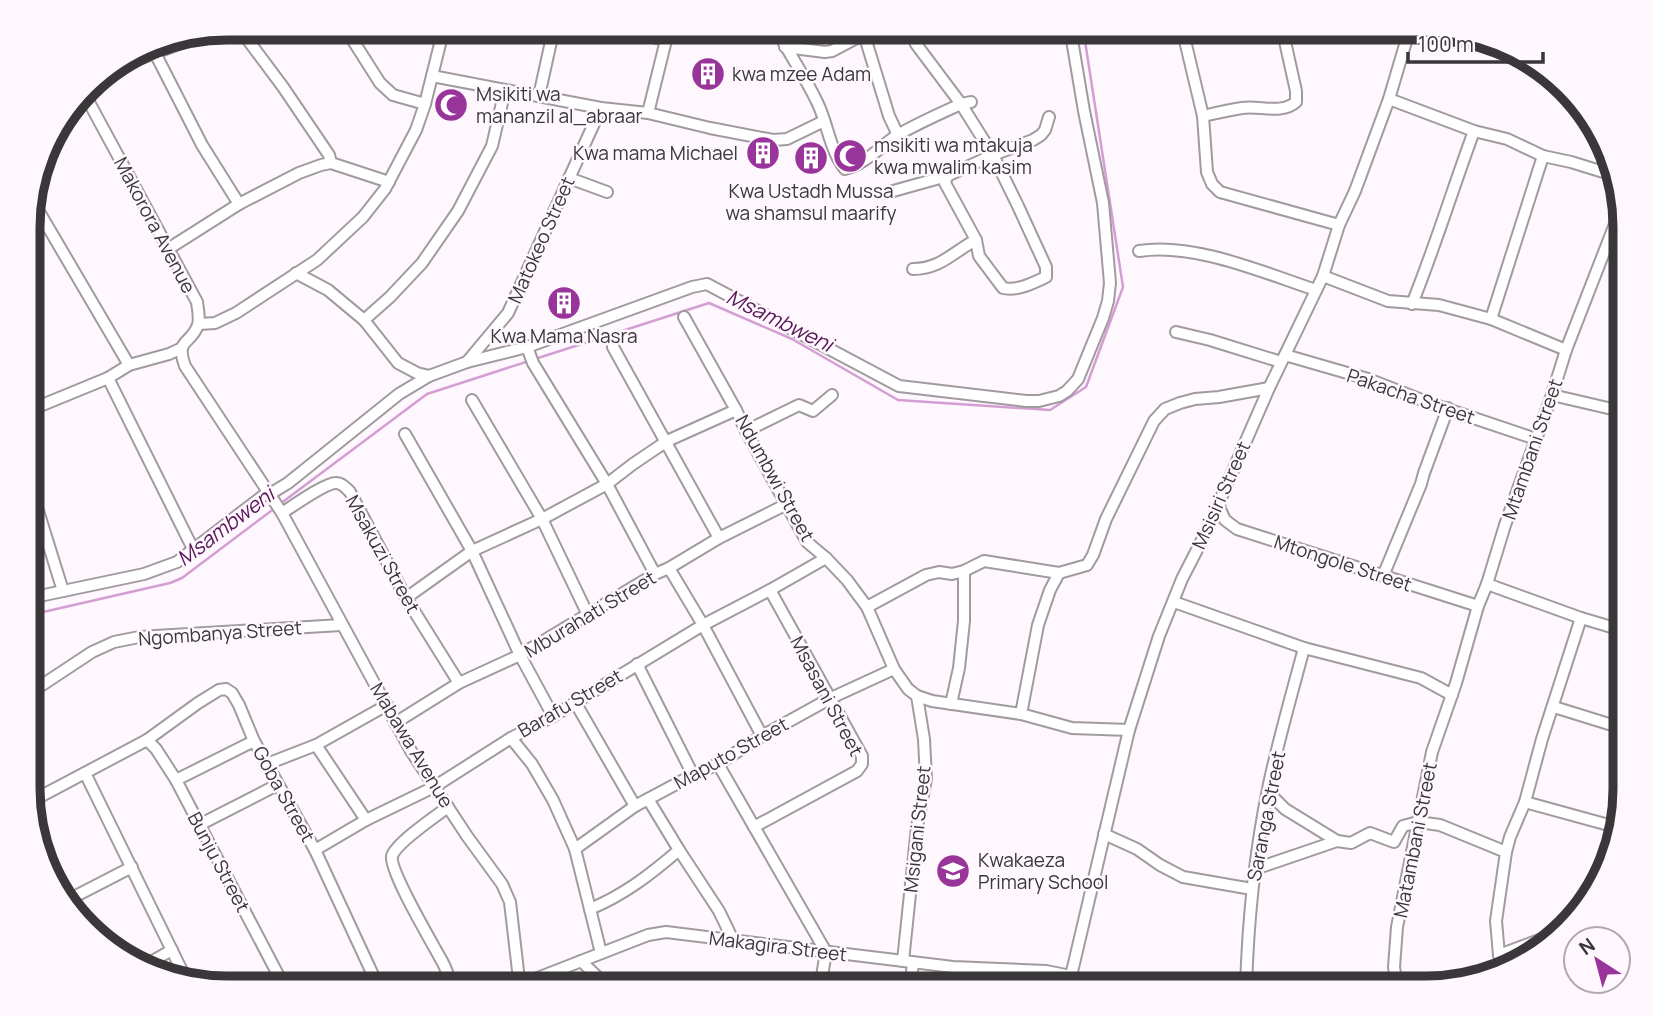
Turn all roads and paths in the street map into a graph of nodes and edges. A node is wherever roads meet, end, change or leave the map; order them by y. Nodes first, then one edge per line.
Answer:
1 (852, 40) edge
2 (866, 40) edge
3 (914, 40) edge
4 (1072, 40) edge
5 (1185, 40) edge
6 (1285, 40) edge
7 (1406, 40) edge
8 (249, 41) edge
9 (353, 41) edge
10 (441, 41) edge
11 (551, 41) edge
12 (666, 41) edge
13 (782, 41) edge
14 (785, 47) junction
15 (156, 54) edge
16 (432, 76) junction
17 (505, 90) junction
18 (539, 96) junction
19 (1389, 99) junction
20 (89, 102) edge
21 (966, 103) junction
22 (425, 104) junction
23 (601, 108) junction
24 (648, 113) junction
25 (1203, 116) junction
26 (1049, 117) dead end
27 (824, 121) junction
28 (1474, 131) junction
29 (898, 135) junction
30 (993, 155) junction
31 (1543, 156) junction
32 (331, 163) junction
33 (1604, 172) edge
34 (947, 176) junction
35 (569, 178) junction
36 (389, 182) junction
37 (607, 192) dead end
38 (886, 193) dead end
39 (239, 204) junction
40 (41, 215) edge
41 (1339, 225) junction
42 (1612, 232) edge
43 (976, 240) junction
44 (168, 249) junction
45 (1139, 251) dead end
46 (913, 269) dead end
47 (296, 273) junction
48 (1323, 276) junction
49 (1316, 290) junction
50 (1412, 303) junction
51 (684, 317) dead end
52 (1491, 319) junction
53 (364, 320) junction
54 (199, 324) junction
55 (1176, 332) dead end
56 (613, 347) dead end
57 (181, 348) junction
58 (1566, 350) junction
59 (530, 355) junction
60 (1283, 358) junction
61 (467, 362) junction
62 (129, 365) junction
63 (429, 376) junction
64 (108, 378) junction
65 (1269, 388) junction
66 (832, 395) dead end
67 (1552, 396) junction
68 (472, 400) dead end
69 (40, 406) edge
70 (1448, 408) junction
71 (1612, 409) edge
72 (737, 410) junction
73 (746, 431) junction
74 (405, 434) dead end
75 (1536, 439) junction
76 (667, 441) junction
77 (607, 484) junction
78 (274, 502) junction
79 (785, 505) junction
80 (1219, 507) junction
81 (40, 517) edge
82 (542, 519) junction
83 (719, 538) junction
84 (193, 549) junction
85 (472, 551) junction
86 (826, 558) junction
87 (669, 568) junction
88 (964, 571) junction
89 (1059, 572) junction
90 (655, 573) junction
91 (1383, 576) junction
92 (1487, 584) junction
93 (770, 590) junction
94 (63, 591) junction
95 (40, 596) edge
96 (406, 598) junction
97 (1174, 601) junction
98 (1478, 606) junction
99 (866, 607) junction
100 (588, 615) junction
101 (1581, 618) junction
102 (341, 625) junction
103 (702, 625) junction
104 (1612, 627) edge
105 (1304, 648) junction
106 (520, 655) junction
107 (637, 664) junction
108 (894, 669) junction
109 (1420, 678) junction
110 (458, 683) junction
111 (1456, 683) junction
112 (40, 686) edge
113 (1452, 695) junction
114 (917, 696) junction
115 (831, 698) junction
116 (575, 702) junction
117 (951, 704) junction
118 (387, 705) junction
119 (1554, 707) junction
120 (1021, 714) junction
121 (553, 716) junction
122 (395, 723) junction
123 (1612, 725) edge
124 (1129, 730) junction
125 (762, 736) junction
126 (511, 738) junction
127 (147, 740) junction
128 (254, 741) junction
129 (316, 744) junction
130 (267, 764) junction
131 (718, 764) junction
132 (85, 773) junction
133 (693, 775) junction
134 (176, 780) junction
135 (1269, 784) junction
136 (277, 785) junction
137 (434, 787) junction
138 (41, 796) edge
139 (648, 799) junction
140 (1525, 802) junction
141 (635, 806) junction
142 (449, 807) junction
143 (366, 820) junction
144 (1418, 822) junction
145 (199, 825) junction
146 (1609, 825) edge
147 (754, 827) junction
148 (1104, 834) junction
149 (1337, 841) junction
150 (575, 849) junction
151 (315, 850) junction
152 (678, 850) junction
153 (1506, 852) junction
154 (132, 867) junction
155 (1255, 869) junction
156 (1252, 889) junction
157 (75, 897) edge
158 (590, 909) junction
159 (733, 940) junction
160 (1529, 944) edge
161 (172, 950) junction
162 (825, 952) junction
163 (601, 953) junction
164 (1499, 956) junction
165 (1503, 959) edge
166 (154, 960) edge
167 (581, 961) junction
168 (908, 962) junction
169 (181, 969) edge
170 (909, 975) edge
171 (1068, 975) edge
172 (1247, 975) edge
173 (1395, 975) edge
174 (279, 976) edge
175 (373, 976) edge
176 (448, 976) edge
177 (516, 976) edge
178 (545, 976) edge
179 (596, 976) edge
180 (822, 976) edge
181 (1071, 976) edge

1 - 14 street
2 - 29 street
3 - 21 street
4 - 59 street
5 - 25 street
6 - 25 street
7 - 19 street, Msisiri Street
8 - 32 street
9 - 22 street
10 - 16 street
11 - 18 street
12 - 24 street
13 - 14 street
14 - 27 street
15 - 39 street
16 - 17 street
16 - 22 street
17 - 18 street
17 - 53 street
18 - 23 street
19 - 28 street
19 - 41 street, Msisiri Street
20 - 44 street, Makorora Avenue
21 - 29 street
21 - 30 street
22 - 36 street
23 - 24 street
23 - 35 street, Matokeo Street
24 - 27 street
25 - 41 street
26 - 30 street
27 - 29 street
28 - 31 street
28 - 50 street
30 - 34 street
30 - 43 street
31 - 33 street
31 - 52 street
32 - 36 street
32 - 39 street
34 - 38 street
34 - 43 street
35 - 37 street
35 - 61 street, Matokeo Street
36 - 47 street
39 - 44 street
40 - 62 street
41 - 48 street, Msisiri Street
42 - 58 street, Mtambani Street
43 - 46 street
44 - 54 street, Makorora Avenue
45 - 49 street
47 - 53 street
47 - 54 street
48 - 49 street, Msisiri Street
48 - 50 street
49 - 60 street, Msisiri Street
50 - 52 street
51 - 72 street, Ndumbwi Street
52 - 58 street
53 - 63 street
54 - 57 street
55 - 60 street, Pakacha Street
56 - 76 street
57 - 62 street
57 - 78 street
58 - 67 street, Mtambani Street
59 - 61 street
59 - 77 street
60 - 65 street, Msisiri Street
60 - 70 street, Pakacha Street
61 - 63 street
62 - 64 street
63 - 78 street
64 - 69 street
64 - 84 street
65 - 80 street, Msisiri Street
65 - 89 street
66 - 73 street
67 - 71 street
67 - 75 street, Mtambani Street
68 - 82 street
70 - 75 street, Pakacha Street
70 - 91 street
72 - 73 street, Ndumbwi Street
72 - 76 street
73 - 79 street, Ndumbwi Street
74 - 85 street
75 - 92 street, Mtambani Street
76 - 77 street
76 - 83 street
77 - 82 street
77 - 90 street
78 - 84 street
78 - 96 street, Msakuzi Street
78 - 102 street, Mabawa Avenue
79 - 83 street, Mburahati Street
79 - 86 street, Ndumbwi Street
80 - 91 street, Mtongole Street
80 - 97 street, Msisiri Street
81 - 94 street
82 - 85 street
82 - 100 street
83 - 87 street, Mburahati Street
84 - 94 street
85 - 96 street
85 - 106 street
86 - 93 street, Barafu Street
86 - 99 street, Ndumbwi Street
87 - 90 street, Mburahati Street
87 - 103 street
88 - 89 street
88 - 99 street
88 - 117 street
89 - 120 street
90 - 100 street, Mburahati Street
91 - 98 street, Mtongole Street
92 - 98 street, Mtambani Street
92 - 101 street
93 - 103 street, Barafu Street
93 - 115 street, Msasani Street
94 - 95 street
96 - 110 street, Msakuzi Street
97 - 105 street
97 - 124 street, Msisiri Street
98 - 111 street, Mtambani Street
99 - 108 street, Ndumbwi Street
100 - 106 street, Mburahati Street
101 - 104 street
101 - 119 street
102 - 112 street, Ngombanya Street
102 - 118 street, Mabawa Avenue
103 - 107 street, Barafu Street
103 - 125 street
105 - 109 street
105 - 135 street, Saranga Street
106 - 110 street, Mburahati Street
106 - 121 street
107 - 116 street, Barafu Street
107 - 133 street
108 - 114 street, Ndumbwi Street
108 - 115 street, Maputo Street
109 - 111 street
109 - 113 street
110 - 122 street, Mburahati Street
111 - 113 street, Mtambani Street
113 - 144 street, Matambani Street
114 - 117 street
114 - 168 street, Msigani Street
115 - 125 street, Maputo Street
115 - 147 street, Msasani Street
116 - 121 street, Barafu Street
116 - 141 street
117 - 120 street
118 - 122 street, Mabawa Avenue
118 - 129 street
119 - 123 street
119 - 140 street
120 - 124 street
121 - 126 street, Barafu Street
122 - 137 street, Mabawa Avenue
124 - 148 street, Msisiri Street
125 - 131 street, Maputo Street
126 - 137 street, Barafu Street
126 - 150 street
127 - 128 street, Goba Street
127 - 132 street
127 - 134 street, Bunju Street
128 - 130 street, Goba Street
128 - 134 street
129 - 130 street
129 - 143 street
130 - 136 street, Goba Street
131 - 133 street, Maputo Street
131 - 147 street
132 - 138 street
132 - 154 street
133 - 139 street, Maputo Street
134 - 145 street, Bunju Street
135 - 149 street
135 - 155 street, Saranga Street
136 - 145 street
136 - 151 street, Goba Street
137 - 142 street, Mabawa Avenue
137 - 143 street, Barafu Street
139 - 141 street, Maputo Street
139 - 152 street
140 - 146 street
140 - 153 street
141 - 150 street, Maputo Street
142 - 176 street
142 - 177 street, Mabawa Avenue
143 - 151 street, Barafu Street
144 - 149 street
144 - 153 street
144 - 173 street, Matambani Street
145 - 174 street, Bunju Street
147 - 162 street
148 - 156 street
148 - 181 street, Msisiri Street
149 - 155 street
150 - 158 street
151 - 175 street, Goba Street
152 - 158 street
152 - 159 street
153 - 164 street
154 - 157 street
154 - 161 street
155 - 156 street, Saranga Street
156 - 172 street, Saranga Street
158 - 163 street
159 - 162 street, Makagira Street
159 - 163 street, Makagira Street
160 - 164 street
161 - 166 street
161 - 169 street
162 - 168 street, Makagira Street
162 - 180 street
163 - 167 street, Makagira Street
164 - 165 street
167 - 178 street, Makagira Street
167 - 179 street
168 - 170 street, Msigani Street
168 - 171 street, Makagira Street

